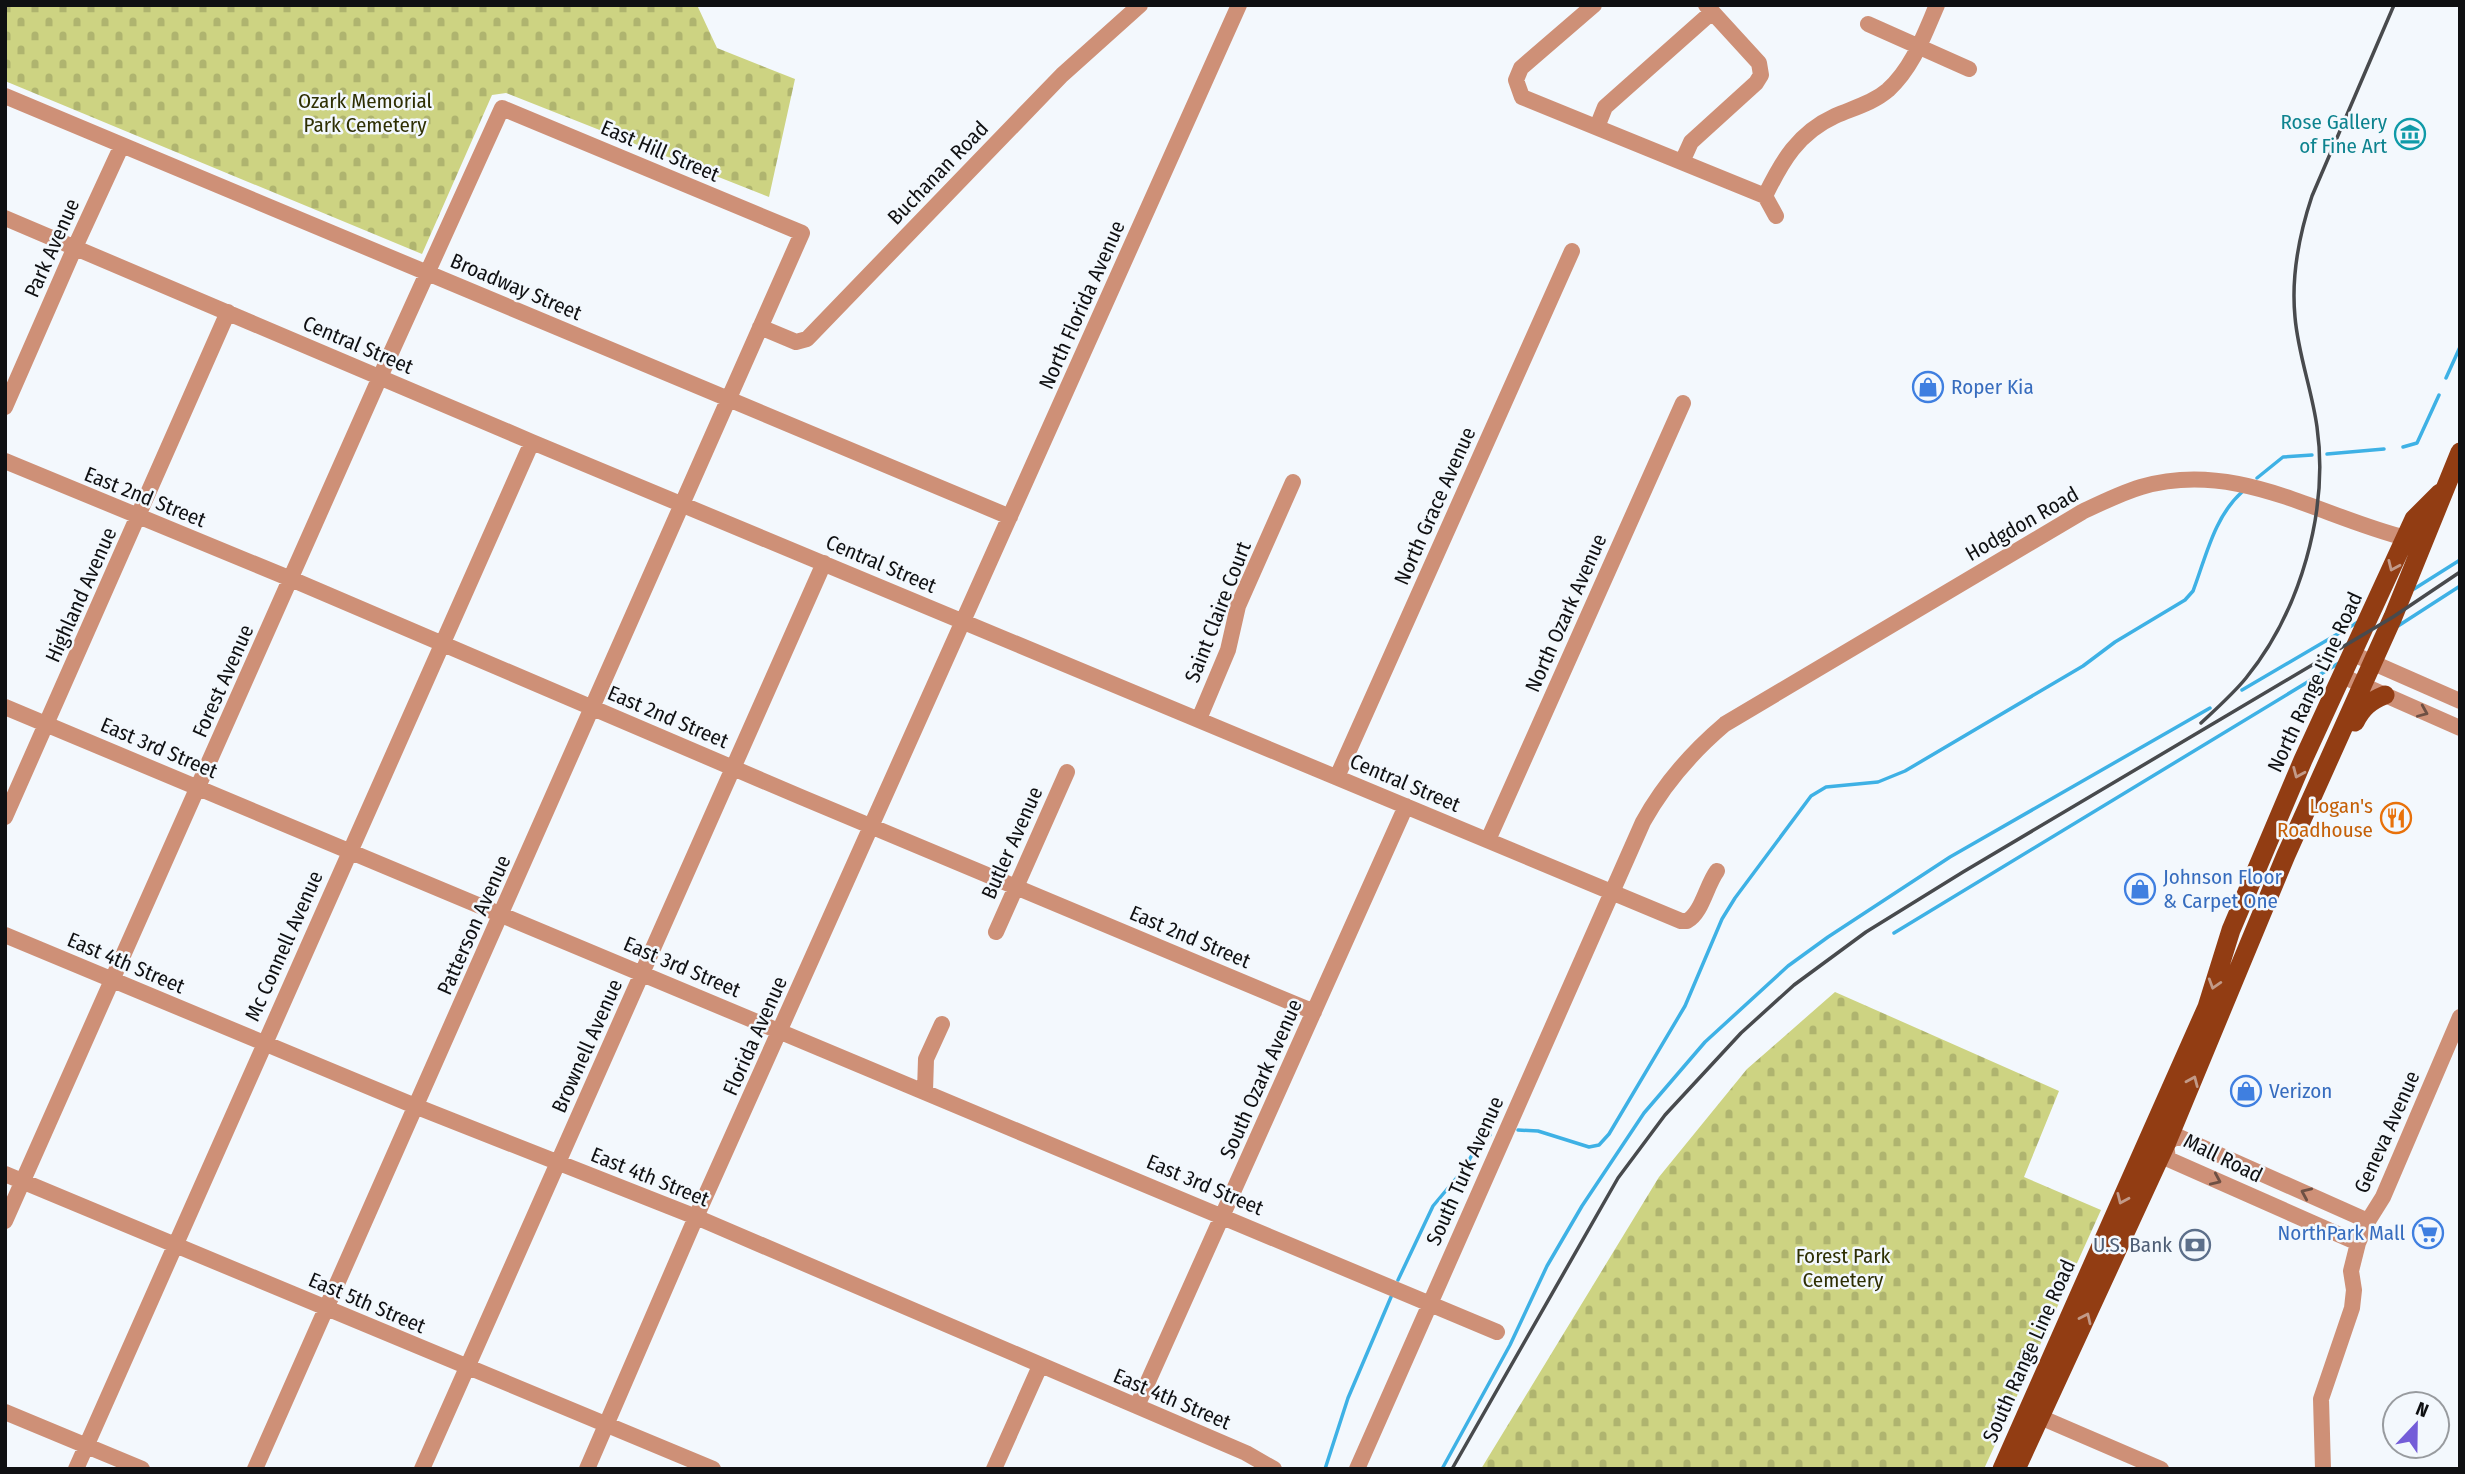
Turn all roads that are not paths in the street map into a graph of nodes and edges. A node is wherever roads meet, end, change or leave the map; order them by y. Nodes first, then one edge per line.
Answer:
1 (1140, 5) edge
2 (1239, 5) edge
3 (1594, 5) edge
4 (1937, 5) edge
5 (1709, 8) edge
6 (1868, 24) dead end
7 (1918, 47) junction
8 (1969, 69) dead end
9 (5, 96) edge
10 (502, 108) joint
11 (1597, 127) junction
12 (122, 145) junction
13 (1682, 162) junction
14 (1766, 196) junction
15 (1776, 216) dead end
16 (5, 218) edge
17 (802, 233) joint
18 (75, 247) junction
19 (1572, 251) dead end
20 (428, 273) junction
21 (228, 312) junction
22 (760, 327) junction
23 (380, 377) junction
24 (728, 398) junction
25 (1683, 403) dead end
26 (5, 407) edge
27 (532, 442) junction
28 (2460, 452) edge
29 (5, 461) edge
30 (1293, 482) dead end
31 (2443, 490) junction
32 (683, 504) junction
33 (1010, 517) junction
34 (139, 518) junction
35 (2406, 538) junction
36 (824, 563) junction
37 (291, 579) junction
38 (964, 621) junction
39 (441, 644) junction
40 (2353, 654) junction
41 (2373, 663) junction
42 (2342, 676) junction
43 (2363, 685) junction
44 (2385, 695) junction
45 (2460, 701) edge
46 (5, 707) edge
47 (592, 708) junction
48 (1199, 719) junction
49 (47, 724) junction
50 (2460, 727) edge
51 (733, 768) junction
52 (1067, 772) dead end
53 (1337, 777) junction
54 (198, 787) junction
55 (1406, 806) junction
56 (5, 817) edge
57 (872, 827) junction
58 (1488, 840) junction
59 (351, 851) junction
60 (2286, 855) junction
61 (1717, 871) dead end
62 (1016, 887) junction
63 (1612, 891) junction
64 (502, 914) junction
65 (996, 932) dead end
66 (5, 935) edge
67 (643, 973) junction
68 (112, 980) junction
69 (1314, 1012) junction
70 (2460, 1017) edge
71 (942, 1024) dead end
72 (781, 1031) junction
73 (264, 1043) junction
74 (925, 1091) junction
75 (415, 1106) junction
76 (2158, 1140) junction
77 (558, 1163) junction
78 (5, 1174) edge
79 (22, 1182) junction
80 (1223, 1215) junction
81 (696, 1217) junction
82 (5, 1221) edge
83 (2368, 1221) junction
84 (2358, 1243) junction
85 (175, 1245) junction
86 (1430, 1304) junction
87 (325, 1308) junction
88 (1497, 1332) dead end
89 (1040, 1366) junction
90 (468, 1368) junction
91 (1137, 1406) junction
92 (5, 1412) edge
93 (2040, 1416) junction
94 (606, 1425) junction
95 (87, 1446) junction
96 (1246, 1453) junction
97 (76, 1469) edge
98 (142, 1469) edge
99 (255, 1469) edge
100 (422, 1469) edge
101 (587, 1469) edge
102 (713, 1469) edge
103 (994, 1469) edge
104 (1240, 1469) edge
105 (1275, 1469) edge
106 (1357, 1469) edge
107 (2002, 1469) edge
108 (2016, 1469) edge
109 (2161, 1469) edge
110 (2323, 1469) edge

1 - 22 street, Buchanan Road
2 - 33 street, North Florida Avenue
3 - 11 street
4 - 7 street
5 - 11 street
5 - 13 street
6 - 7 street
7 - 8 street
7 - 14 street
9 - 12 street, Broadway Street
10 - 17 street, East Hill Street
10 - 20 street, Forest Avenue
11 - 13 street
12 - 18 street, Park Avenue
12 - 20 street, Broadway Street
13 - 14 street
14 - 15 street
16 - 18 street, Central Street
17 - 22 street, Patterson Avenue
18 - 21 street, Central Street
18 - 26 street, Park Avenue
19 - 53 street, North Grace Avenue
20 - 23 street, Forest Avenue
20 - 24 street, Broadway Street
21 - 23 street, Central Street
21 - 34 street, Highland Avenue
22 - 24 street, Patterson Avenue
23 - 27 street, Central Street
23 - 37 street, Forest Avenue
24 - 32 street, Patterson Avenue
24 - 33 street, Broadway Street
25 - 58 street, North Ozark Avenue
27 - 32 street, Central Street
27 - 39 street, Mc Connell Avenue
28 - 31 main road, North Range Line Road
29 - 34 street, East 2nd Street
30 - 48 street, Saint Claire Court
31 - 35 main road, North Range Line Road
31 - 41 main road, North Range Line Road
32 - 36 street, Central Street
32 - 47 street, Patterson Avenue
33 - 38 street, North Florida Avenue
34 - 37 street, East 2nd Street
34 - 49 street, Highland Avenue
35 -> 40 main road, North Range Line Road
35 - 63 street, Hodgdon Road
36 - 38 street, Central Street
36 - 51 street, Brownell Avenue
37 - 39 street, East 2nd Street
37 - 54 street, Forest Avenue
38 - 48 street, Central Street
38 - 57 street, Florida Avenue
39 - 47 street, East 2nd Street
39 - 59 street, Mc Connell Avenue
40 - 41 street
40 - 42 main road, North Range Line Road
41 - 43 main road, North Range Line Road
41 - 45 street
42 - 43 street
42 -> 76 main road, North Range Line Road
43 - 44 street
43 - 60 main road, North Range Line Road
44 -> 50 street
44 - 60 main road
46 - 49 street, East 3rd Street
47 - 51 street, East 2nd Street
47 - 64 street, Patterson Avenue
48 - 53 street, Central Street
49 - 54 street, East 3rd Street
49 - 56 street, Highland Avenue
51 - 57 street, East 2nd Street
51 - 67 street, Brownell Avenue
52 - 62 street, Butler Avenue
53 - 55 street, Central Street
54 - 59 street, East 3rd Street
54 - 68 street, Forest Avenue
55 - 58 street, Central Street
55 - 69 street, South Ozark Avenue
57 - 62 street, East 2nd Street
57 - 72 street, Florida Avenue
58 - 63 street, Central Street
59 - 64 street, East 3rd Street
59 - 73 street, Mc Connell Avenue
76 -> 60 main road, North Range Line Road
61 - 63 street, Central Street
62 - 65 street, Butler Avenue
62 - 69 street, East 2nd Street
63 - 86 street, South Turk Avenue
64 - 67 street, East 3rd Street
64 - 75 street, Patterson Avenue
66 - 68 street, East 4th Street
67 - 72 street, East 3rd Street
67 - 77 street, Brownell Avenue
68 - 73 street, East 4th Street
68 - 79 street, Forest Avenue
69 - 80 street, South Ozark Avenue
70 - 83 street, Geneva Avenue
71 - 74 street
72 - 74 street, East 3rd Street
72 - 81 street, Florida Avenue
73 - 75 street, East 4th Street
73 - 85 street, Mc Connell Avenue
74 - 80 street, East 3rd Street
75 - 77 street, East 4th Street
75 - 87 street, Patterson Avenue
83 -> 76 street, Mall Road
76 -> 84 street, Mall Road
93 -> 76 main road, South Range Line Road
76 -> 107 main road, South Range Line Road
77 - 81 street, East 4th Street
77 - 90 street, Brownell Avenue
78 - 79 street, East 5th Street
79 - 82 street, Forest Avenue
79 - 85 street, East 5th Street
80 - 86 street, East 3rd Street
80 - 91 street, South Ozark Avenue
81 - 89 street, East 4th Street
81 - 94 street, Florida Avenue
83 - 84 street, Geneva Avenue
84 - 110 street, Geneva Avenue
85 - 87 street, East 5th Street
85 - 95 street, Mc Connell Avenue
86 - 88 street, East 3rd Street
86 - 106 street, South Turk Avenue
87 - 90 street, East 5th Street
87 - 99 street, Patterson Avenue
89 - 91 street, East 4th Street
89 - 103 street
90 - 94 street, East 5th Street
90 - 100 street, Brownell Avenue
91 - 96 street, East 4th Street
92 - 95 street
93 - 108 main road, South Range Line Road
93 - 109 street
94 - 101 street, Florida Avenue
94 - 102 street, East 5th Street
95 - 97 street, Mc Connell Avenue
95 - 98 street
96 - 104 street
96 - 105 street, East 4th Street

